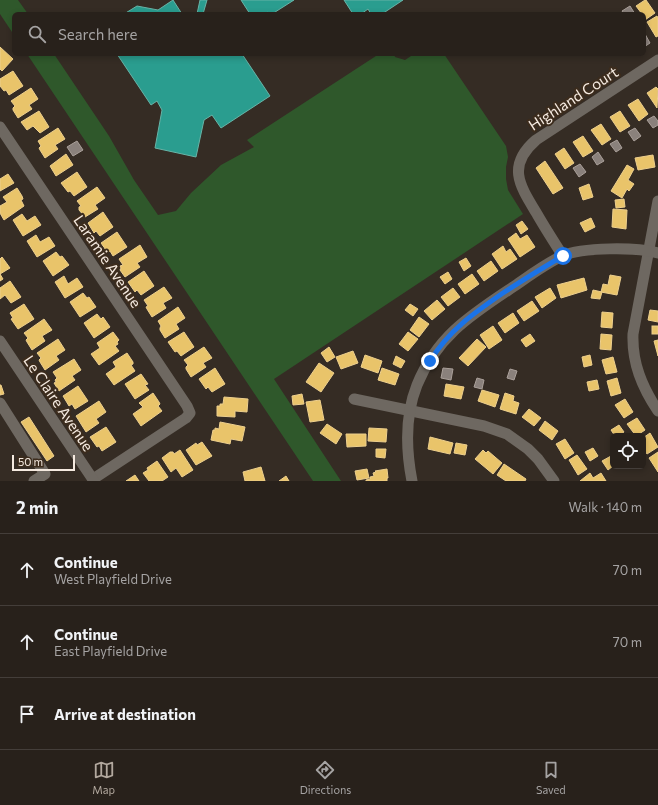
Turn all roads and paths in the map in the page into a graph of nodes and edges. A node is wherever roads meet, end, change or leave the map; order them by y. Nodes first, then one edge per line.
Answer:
1 (658, 60) edge
2 (0, 127) edge
3 (658, 201) edge
4 (653, 251) edge
5 (563, 256) junction
6 (0, 341) edge
7 (354, 399) dead end
8 (0, 403) edge
9 (411, 411) junction
10 (658, 411) edge
11 (93, 480) edge
12 (34, 481) edge
13 (412, 481) edge
14 (554, 481) edge

1 - 5 street, Highland Court
2 - 11 street, Laramie Avenue
3 - 4 street
4 - 5 street
4 - 10 street
5 - 9 street
6 - 11 street, Le Claire Avenue
7 - 9 street
8 - 12 street
9 - 13 street
9 - 14 street

